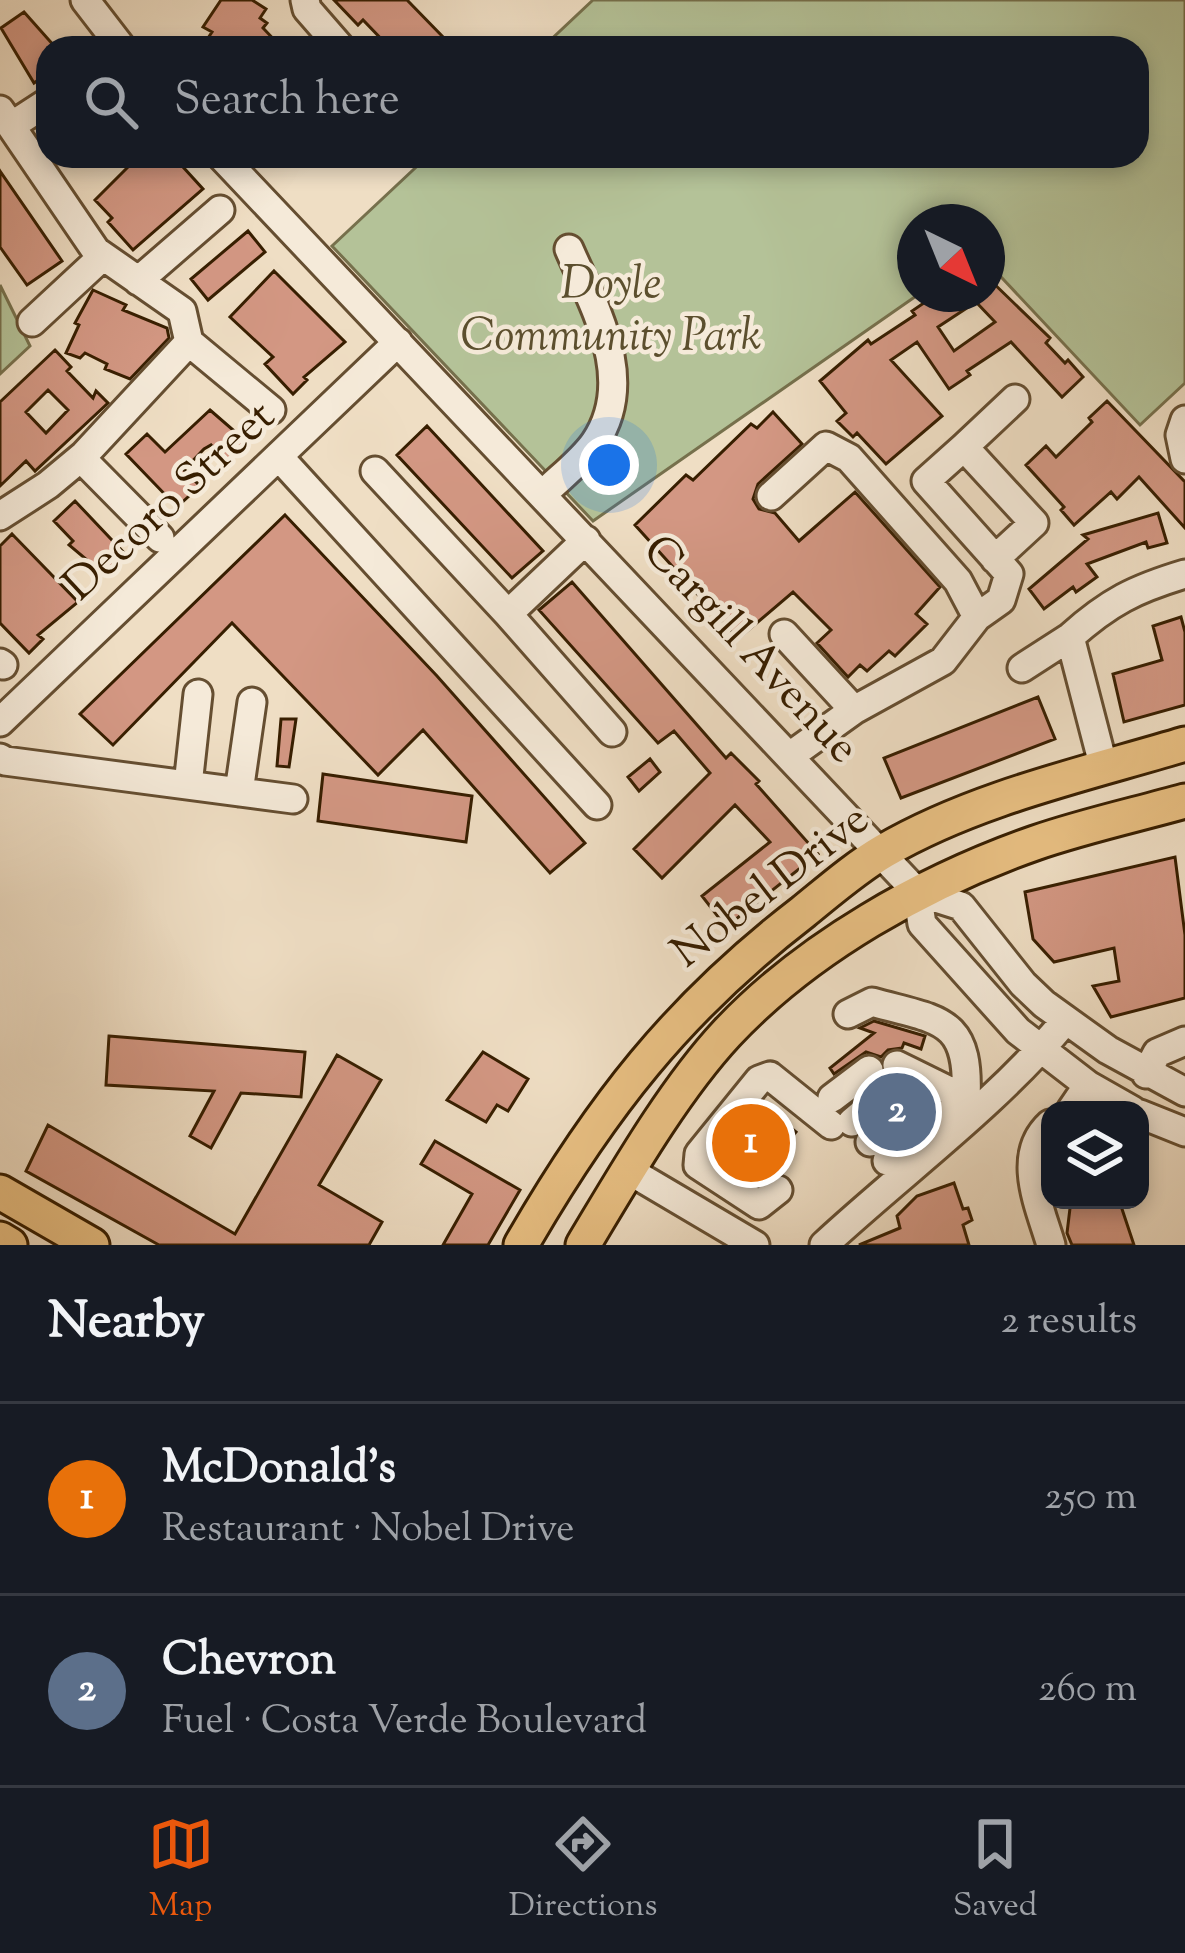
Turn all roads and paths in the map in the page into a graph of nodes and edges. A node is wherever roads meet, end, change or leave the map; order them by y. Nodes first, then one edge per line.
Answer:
1 (85, 0) edge
2 (305, 0) edge
3 (113, 36) edge
4 (331, 36) edge
5 (36, 107) edge
6 (6, 118) edge
7 (36, 161) edge
8 (41, 168) edge
9 (232, 168) edge
10 (220, 210) dead end
11 (569, 249) dead end
12 (103, 256) junction
13 (138, 281) junction
14 (32, 322) dead end
15 (189, 334) junction
16 (398, 342) junction
17 (1016, 399) dead end
18 (271, 410) dead end
19 (1185, 420) edge
20 (964, 447) junction
21 (81, 458) junction
22 (280, 458) junction
23 (1185, 459) edge
24 (375, 471) dead end
25 (542, 495) junction
26 (771, 496) dead end
27 (0, 516) edge
28 (160, 538) dead end
29 (586, 540) junction
30 (995, 559) junction
31 (1185, 574) edge
32 (508, 614) junction
33 (977, 616) junction
34 (784, 634) dead end
35 (1070, 637) junction
36 (1022, 668) dead end
37 (198, 694) dead end
38 (252, 702) dead end
39 (854, 710) junction
40 (0, 722) edge
41 (612, 733) dead end
42 (1185, 744) edge
43 (790, 756) junction
44 (0, 758) edge
45 (1104, 768) junction
46 (188, 785) junction
47 (239, 792) junction
48 (293, 799) dead end
49 (1185, 801) edge
50 (597, 805) dead end
51 (882, 852) junction
52 (917, 892) junction
53 (848, 1014) dead end
54 (1065, 1021) junction
55 (1185, 1041) edge
56 (1041, 1050) junction
57 (1146, 1074) junction
58 (1088, 1085) junction
59 (905, 1088) junction
60 (1185, 1092) edge
61 (1076, 1101) edge
62 (1116, 1101) edge
63 (973, 1105) junction
64 (1149, 1118) edge
65 (1185, 1132) edge
66 (1041, 1134) edge
67 (628, 1170) junction
68 (778, 1190) dead end
69 (0, 1192) edge
70 (1041, 1206) edge
71 (1042, 1209) edge
72 (0, 1239) edge
73 (10, 1245) edge
74 (92, 1245) edge
75 (521, 1245) edge
76 (583, 1245) edge
77 (755, 1245) edge
78 (824, 1245) edge
79 (1051, 1245) edge

1 - 3 street
2 - 4 street
5 - 6 street
6 - 7 street
8 - 12 street
9 - 16 street, Cargill Avenue
10 - 13 street
11 - 25 street
12 - 13 street
12 - 14 street
13 - 15 street
15 - 18 street
15 - 21 street
16 - 22 street, Decoro Street
16 - 25 street, Cargill Avenue
17 - 20 street
19 - 23 street
20 - 30 street
20 - 30 street
21 - 27 street
21 - 28 street
22 - 40 street, Decoro Street
22 - 50 street
24 - 32 street
25 - 29 street, Cargill Avenue
26 - 33 street
29 - 32 street
29 - 43 street, Cargill Avenue
30 - 33 street
31 - 35 street
32 - 41 street
33 - 39 street
34 - 39 street
35 - 36 street
35 - 45 street
37 - 46 street
38 - 47 street
39 - 43 street
42 - 45 main road, Nobel Drive
43 - 51 street, Cargill Avenue
44 - 46 street
45 - 51 main road, Nobel Drive
46 - 47 street
47 - 48 street
49 - 52 main road, Nobel Drive
51 - 52 street, Cargill Avenue
51 - 75 main road, Nobel Drive
52 - 54 street
52 - 56 street
52 - 67 main road, Nobel Drive
53 - 63 street
54 - 56 street
54 - 57 street
55 - 57 street
56 - 58 street
56 - 63 street
57 - 60 street
58 - 61 street
58 - 62 street
59 - 63 street
59 - 63 street
59 - 68 street
63 - 78 street
64 - 65 street
66 - 70 street
67 - 76 main road, Nobel Drive
67 - 77 street
69 - 74 main road
71 - 79 street
72 - 73 main road

